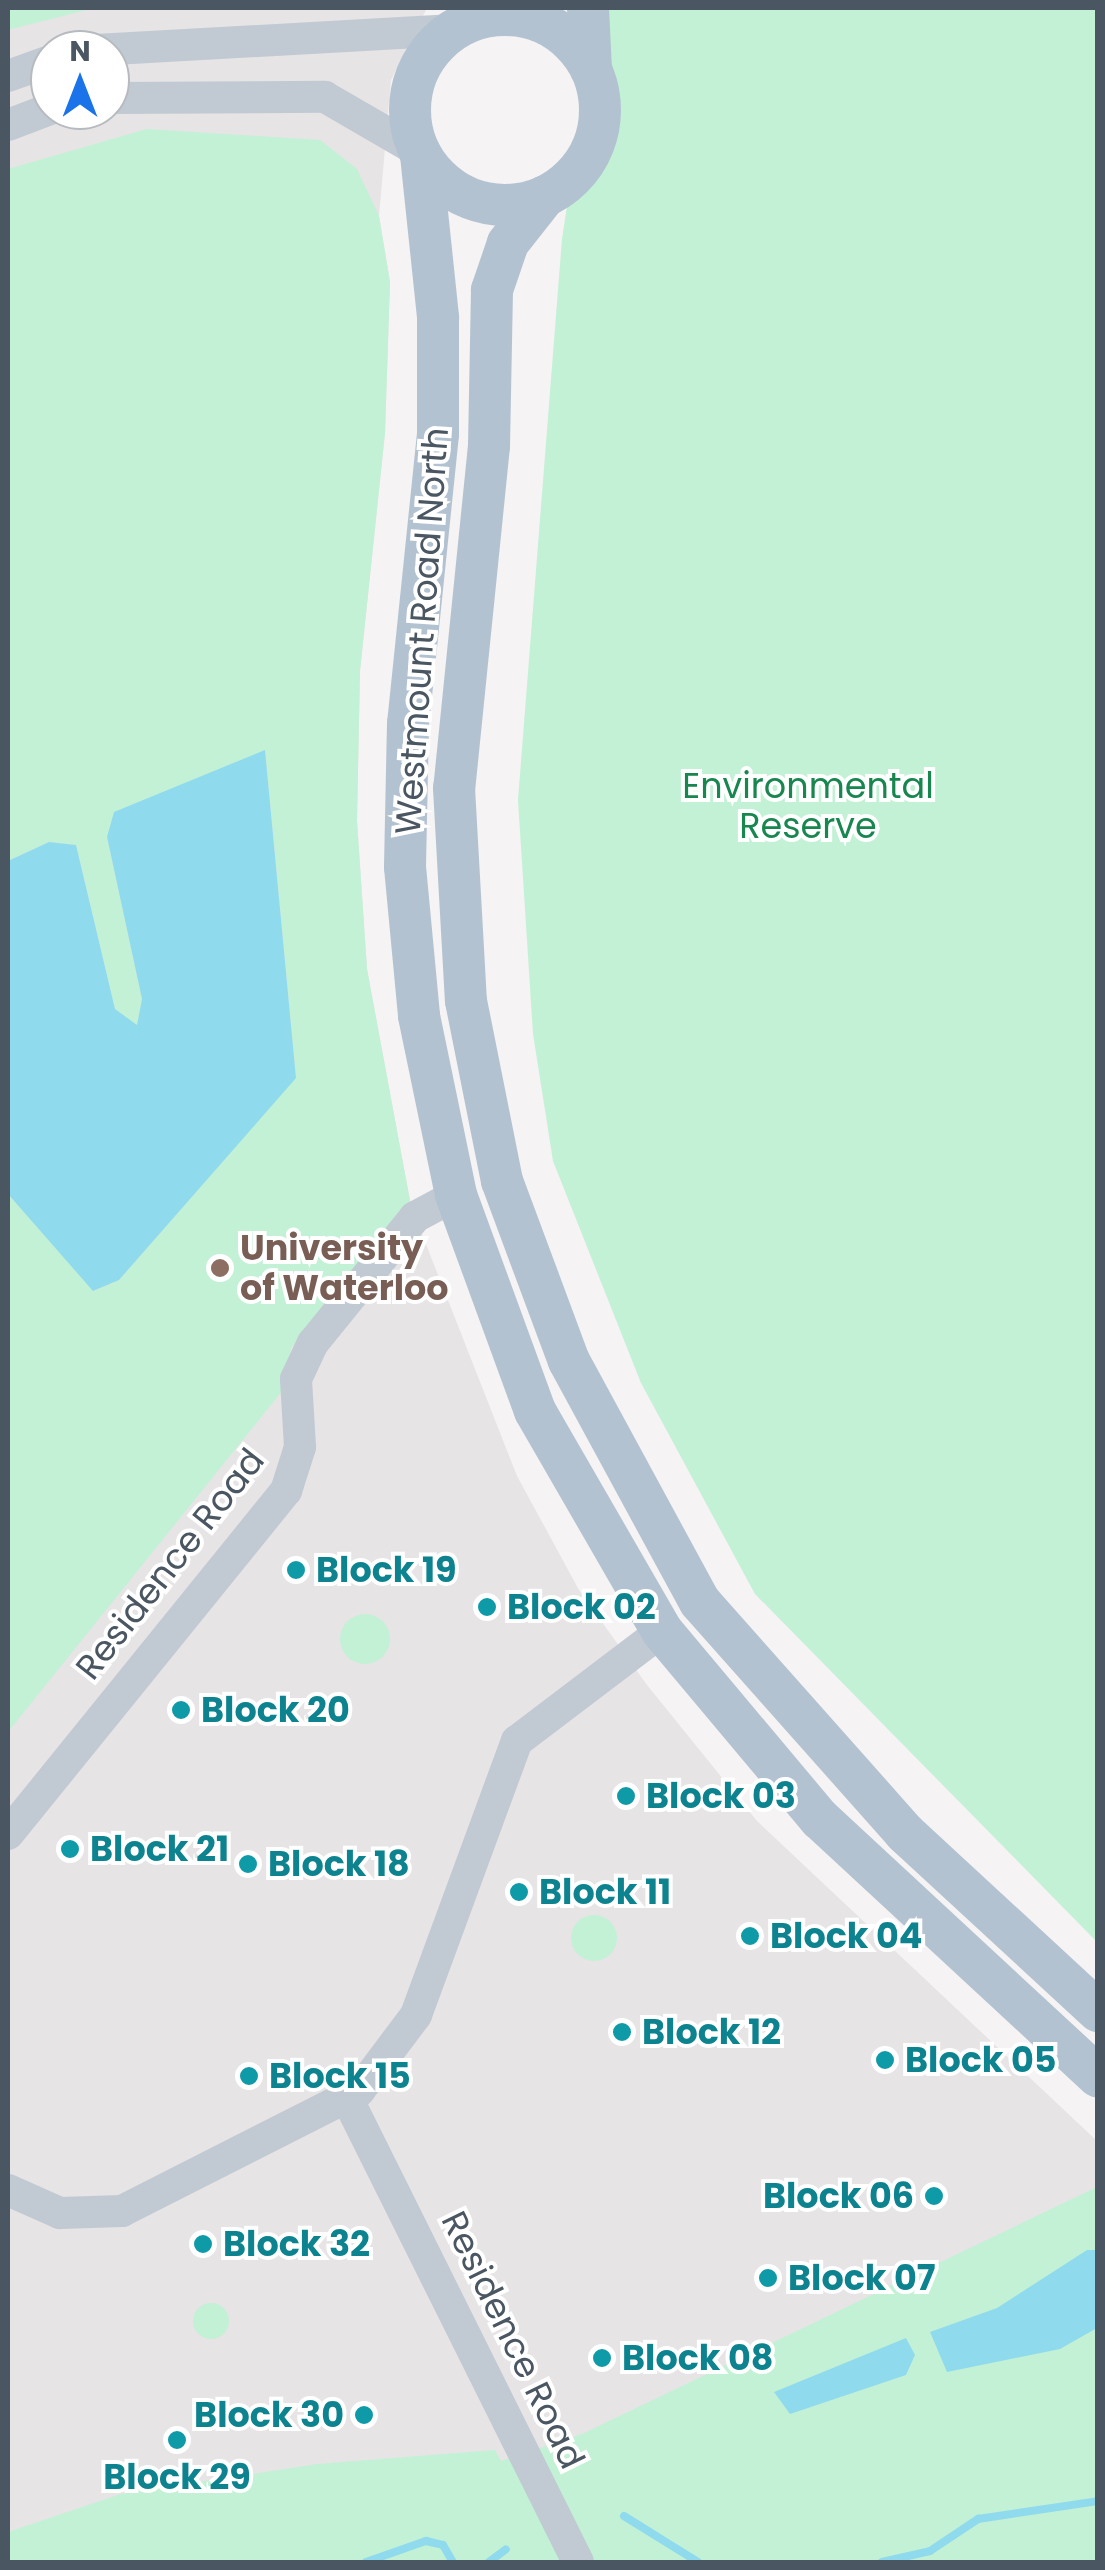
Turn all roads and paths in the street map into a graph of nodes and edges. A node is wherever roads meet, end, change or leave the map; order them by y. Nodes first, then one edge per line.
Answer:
1 (588, 8) edge
2 (470, 19) edge
3 (130, 47) edge
4 (591, 69) junction
5 (130, 98) edge
6 (420, 153) junction
7 (545, 196) junction
8 (456, 1195) junction
9 (662, 1631) junction
10 (8, 1834) edge
11 (1098, 2012) edge
12 (1098, 2076) edge
13 (348, 2100) junction
14 (8, 2190) edge
15 (578, 2562) edge

1 - 4 main road
2 - 3 street
2 - 4 main road
2 - 6 main road
4 - 7 main road
5 - 6 street
6 - 7 main road
6 - 8 main road, Westmount Road North
7 - 11 main road, Westmount Road North
8 - 9 main road, Westmount Road North
8 - 10 street, Residence Road
9 - 12 main road, Westmount Road North
9 - 13 street
13 - 14 street
13 - 15 street, Residence Road

